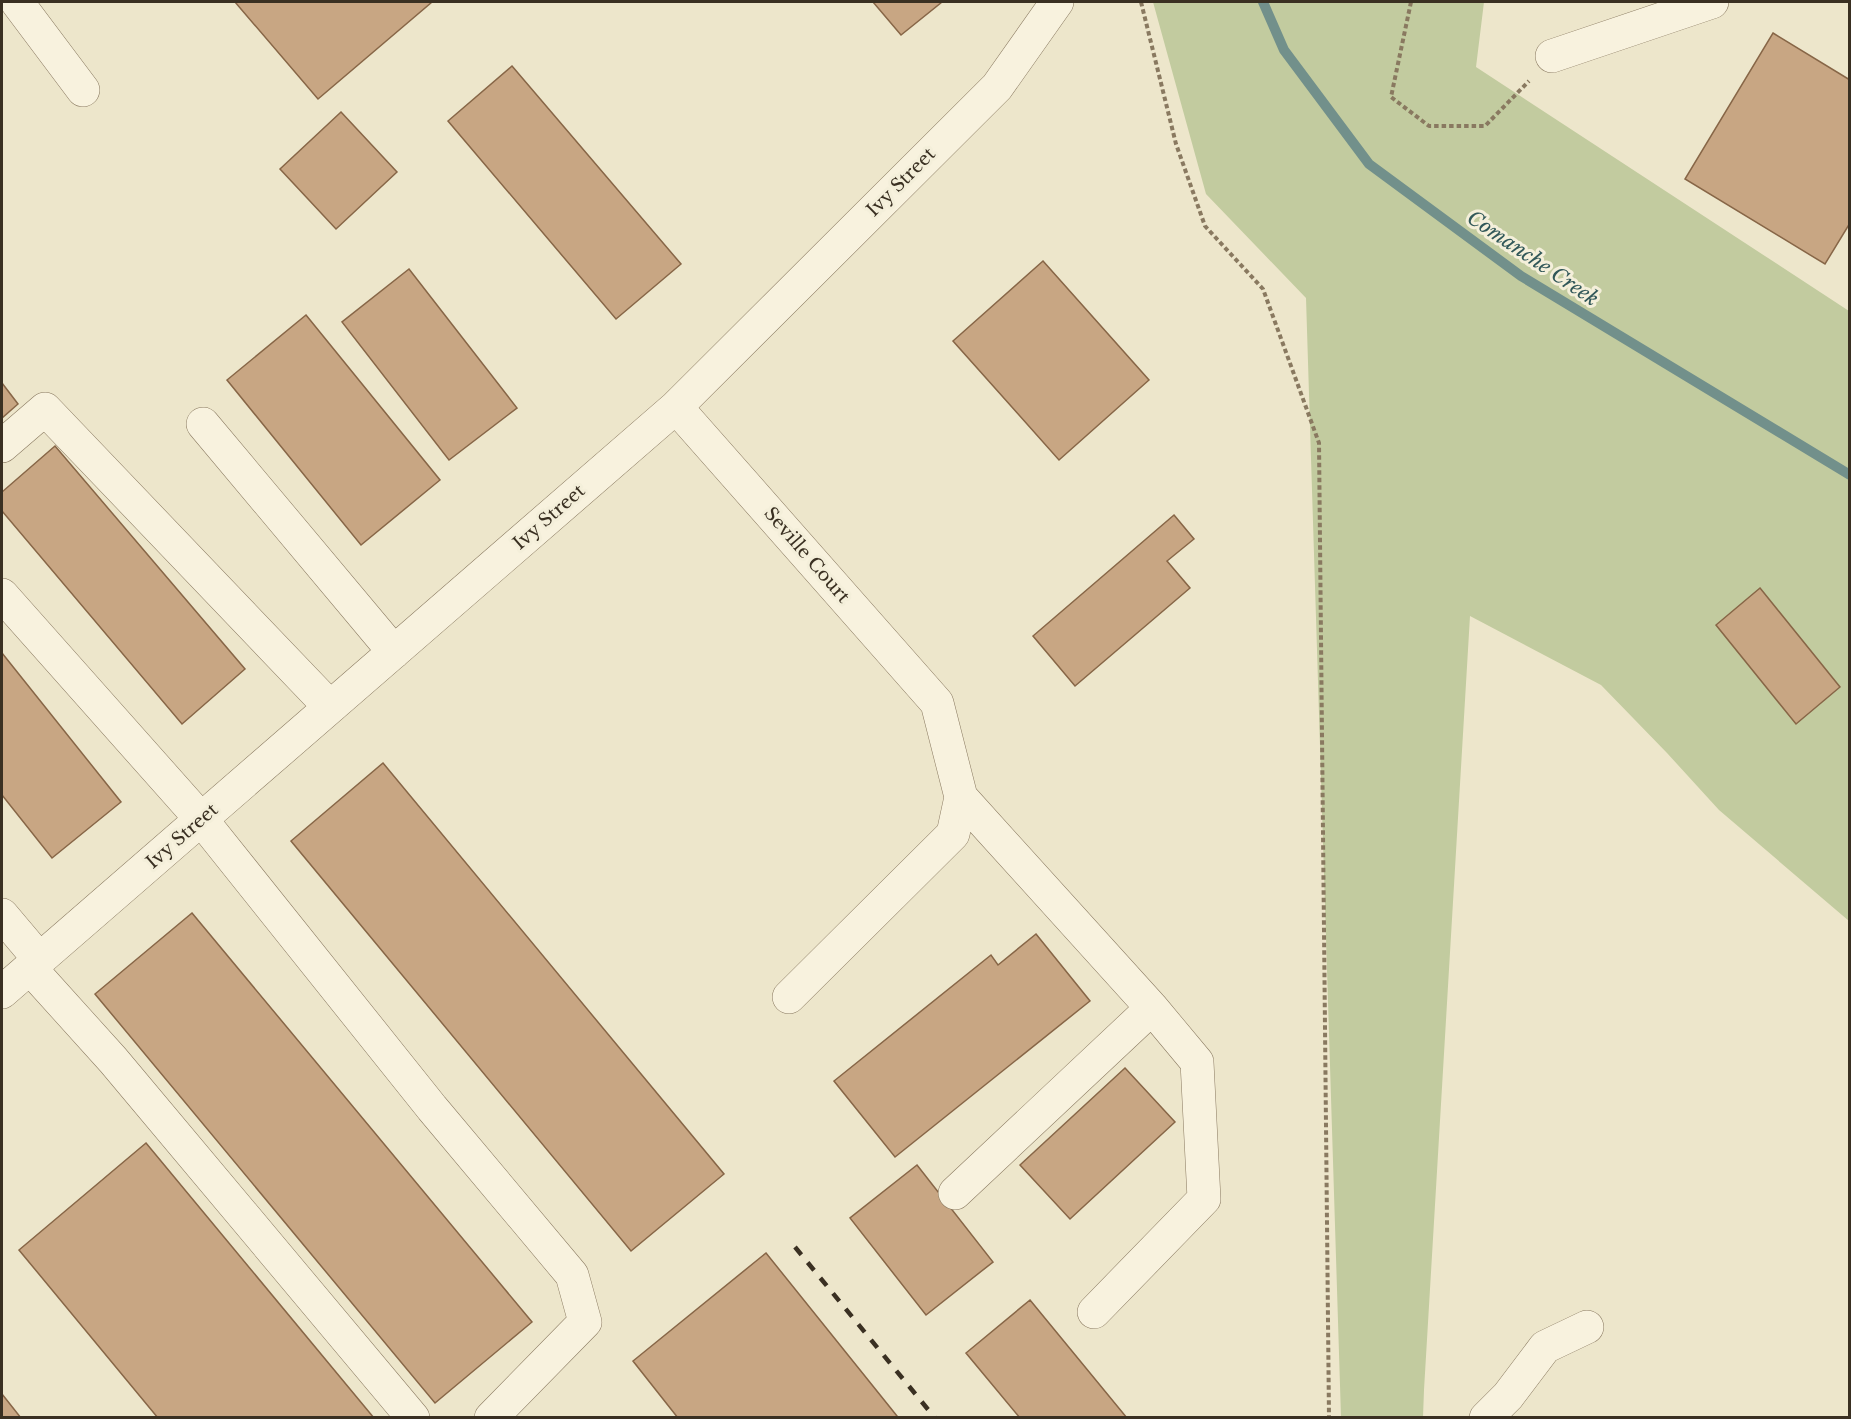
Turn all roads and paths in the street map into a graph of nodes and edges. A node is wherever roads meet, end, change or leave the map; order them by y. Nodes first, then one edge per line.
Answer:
1 (17, 2) edge
2 (1057, 2) edge
3 (1141, 2) edge
4 (1411, 2) edge
5 (1712, 2) edge
6 (1552, 56) joint
7 (83, 90) dead end
8 (676, 407) junction
9 (203, 424) dead end
10 (2, 446) edge
11 (2, 595) edge
12 (394, 652) junction
13 (330, 707) junction
14 (961, 797) junction
15 (201, 819) junction
16 (2, 915) edge
17 (35, 964) junction
18 (2, 992) edge
19 (789, 997) dead end
20 (1152, 1008) junction
21 (955, 1193) dead end
22 (1094, 1312) dead end
23 (1587, 1328) dead end
24 (412, 1418) edge
25 (491, 1418) edge
26 (1329, 1418) edge
27 (1486, 1418) edge

1 - 7 street
2 - 8 street, Ivy Street
3 - 26 path
4 - 6 path
5 - 6 street
8 - 12 street, Ivy Street
8 - 14 street, Seville Court
9 - 12 street
10 - 13 street
11 - 15 street
12 - 13 street, Ivy Street
13 - 15 street, Ivy Street
14 - 19 street
14 - 20 street
15 - 17 street, Ivy Street
15 - 25 street
16 - 17 street
17 - 18 street, Ivy Street
17 - 24 street
20 - 21 street
20 - 22 street
23 - 27 street

